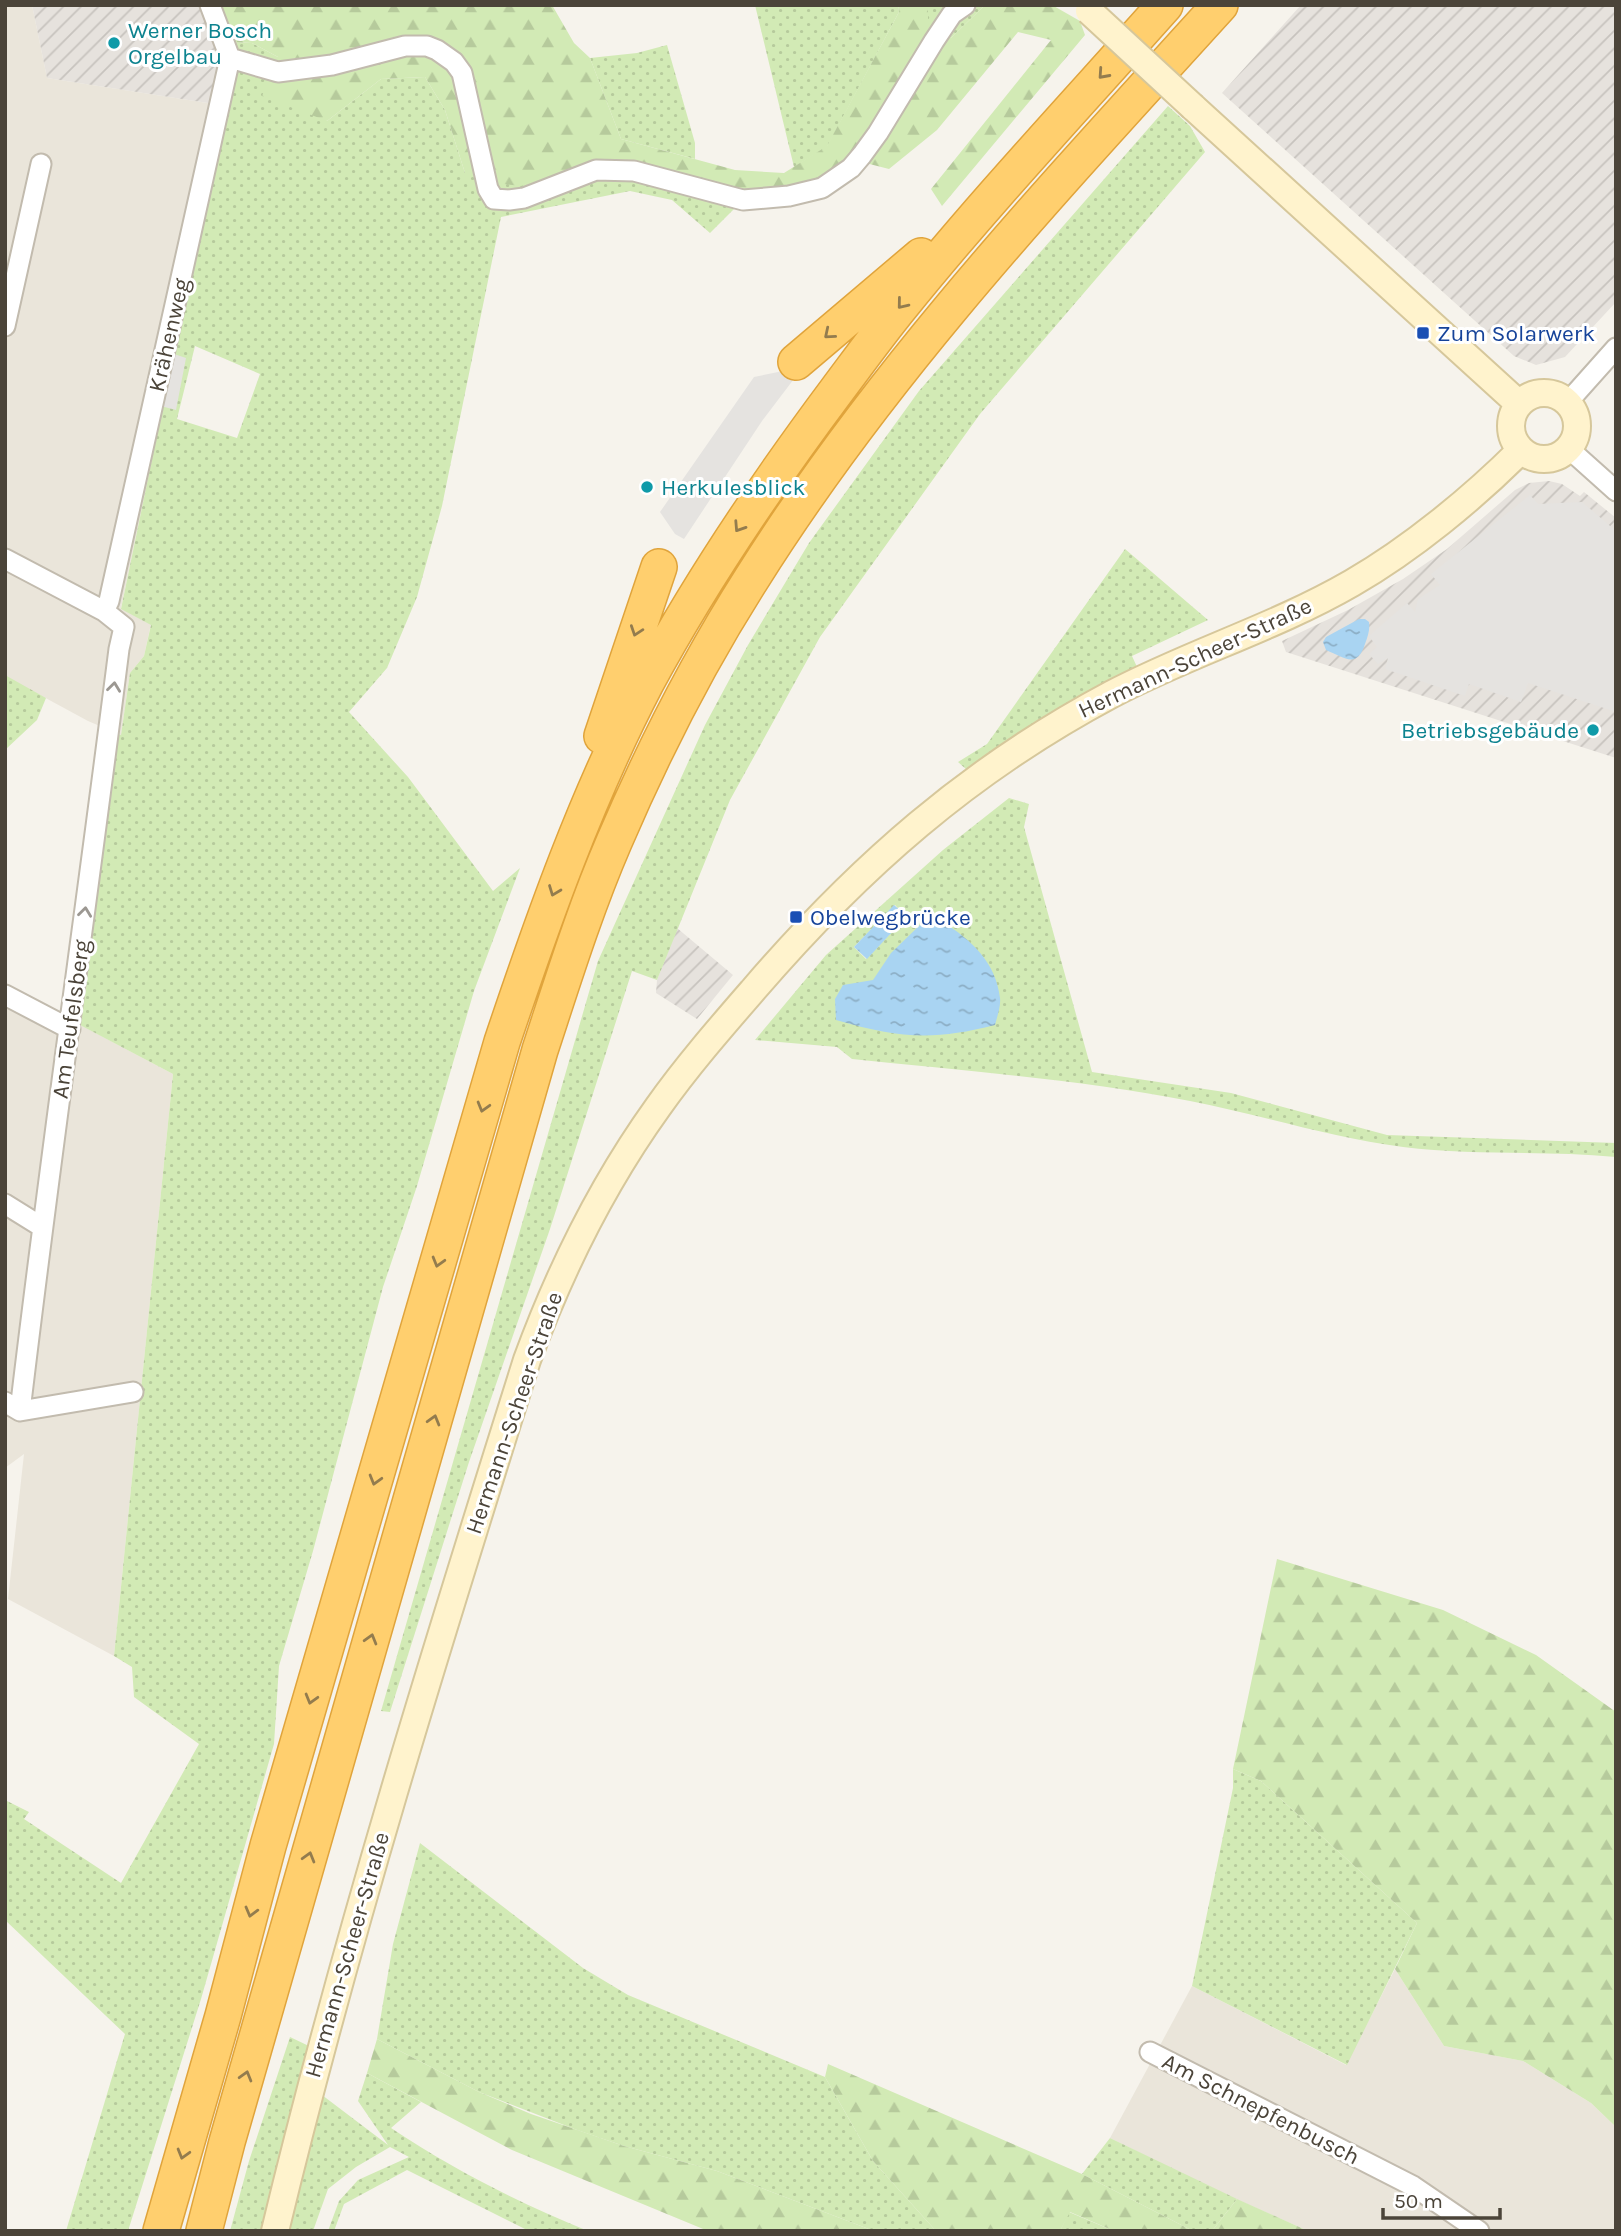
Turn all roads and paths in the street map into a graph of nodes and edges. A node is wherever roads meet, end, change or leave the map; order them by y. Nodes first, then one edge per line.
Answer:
1 (210, 5) edge
2 (965, 5) edge
3 (1165, 5) edge
4 (1220, 5) edge
5 (1086, 8) edge
6 (230, 58) junction
7 (41, 164) dead end
8 (978, 215) junction
9 (5, 326) edge
10 (1616, 348) edge
11 (796, 362) dead end
12 (1567, 403) junction
13 (1519, 404) junction
14 (1568, 448) junction
15 (1521, 450) junction
16 (1616, 491) edge
17 (5, 559) edge
18 (659, 567) dead end
19 (104, 611) junction
20 (578, 827) junction
21 (5, 995) edge
22 (70, 1029) junction
23 (5, 1204) edge
24 (42, 1227) junction
25 (133, 1392) dead end
26 (13, 1407) edge
27 (1150, 2052) dead end
28 (161, 2231) edge
29 (204, 2231) edge
30 (275, 2231) edge
31 (1479, 2231) edge

1 - 6 street
2 - 6 street
3 -> 8 highway
29 -> 4 highway
5 - 13 main road, bridge
6 - 19 street, Krähenweg
7 - 9 street
8 -> 11 highway
8 -> 20 highway
10 - 12 street
12 - 13 main road
12 - 14 main road
13 - 15 main road
14 - 15 main road
14 - 16 street
15 - 30 main road, Hermann-Scheer-Straße
17 - 19 street
18 -> 20 highway
22 -> 19 street, Am Teufelsberg
20 -> 28 highway
21 - 22 street
22 - 24 street, Am Teufelsberg
23 - 24 street
24 - 26 street, Am Teufelsberg
25 - 26 street
27 - 31 street, Am Schnepfenbusch

